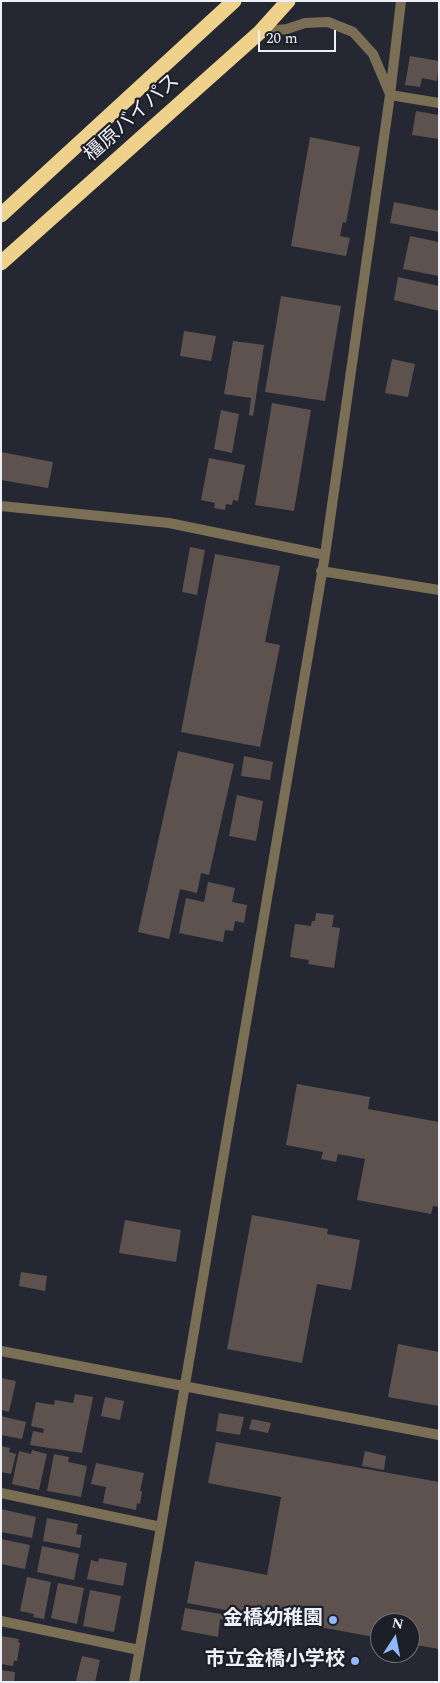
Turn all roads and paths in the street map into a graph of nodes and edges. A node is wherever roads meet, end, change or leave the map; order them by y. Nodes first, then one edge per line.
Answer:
1 (234, 1) edge
2 (288, 1) edge
3 (401, 1) edge
4 (260, 32) junction
5 (390, 95) junction
6 (439, 103) edge
7 (1, 215) edge
8 (1, 263) edge
9 (1, 506) edge
10 (325, 555) junction
11 (321, 572) junction
12 (439, 590) edge
13 (1, 1351) edge
14 (184, 1385) junction
15 (439, 1435) edge
16 (1, 1493) edge
17 (161, 1527) junction
18 (1, 1621) edge
19 (139, 1650) junction
20 (134, 1682) edge

1 - 7 highway, 橿原バイパス
2 - 4 highway, 橿原バイパス
3 - 5 street
4 - 5 street
4 - 8 highway, 橿原バイパス
5 - 6 street
5 - 10 street
9 - 10 street
10 - 11 street
11 - 12 street
11 - 14 street
13 - 14 street
14 - 15 street
14 - 17 street
16 - 17 street
17 - 19 street
18 - 19 street
19 - 20 street

